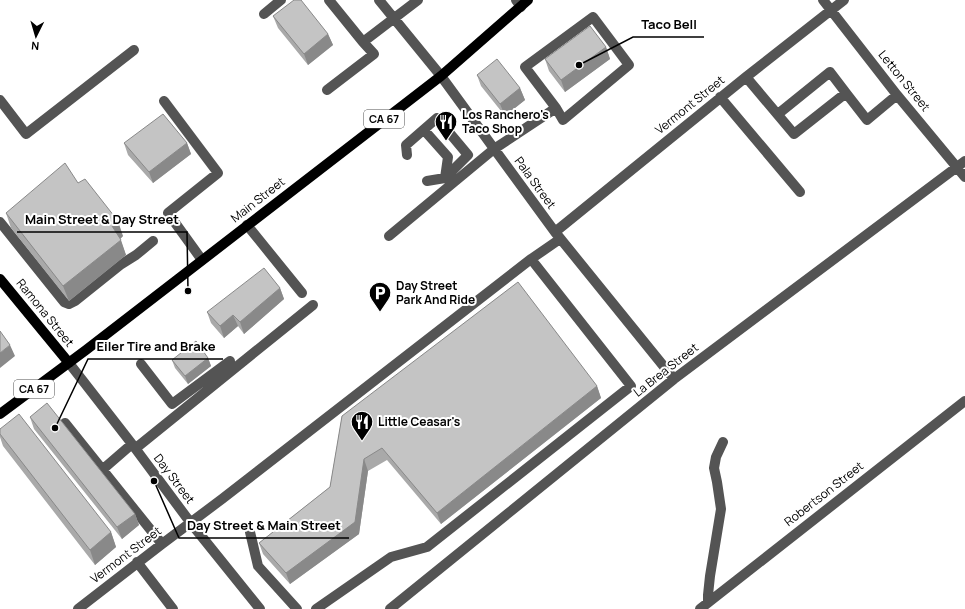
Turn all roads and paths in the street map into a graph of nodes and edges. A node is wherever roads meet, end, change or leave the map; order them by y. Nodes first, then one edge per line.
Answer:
1 (282, 0) edge
2 (329, 0) edge
3 (379, 0) edge
4 (418, 0) edge
5 (823, 0) edge
6 (844, 0) edge
7 (522, 2) edge
8 (831, 10) junction
9 (264, 14) dead end
10 (394, 19) junction
11 (363, 42) junction
12 (134, 50) dead end
13 (441, 76) junction
14 (746, 77) junction
15 (327, 90) dead end
16 (846, 93) junction
17 (897, 95) junction
18 (720, 97) junction
19 (0, 100) edge
20 (164, 101) dead end
21 (556, 108) junction
22 (778, 114) junction
23 (424, 130) junction
24 (494, 149) junction
25 (407, 155) dead end
26 (961, 164) edge
27 (965, 177) edge
28 (445, 178) junction
29 (428, 181) dead end
30 (800, 192) dead end
31 (0, 222) edge
32 (247, 225) junction
33 (557, 235) junction
34 (389, 236) dead end
35 (153, 242) dead end
36 (532, 259) junction
37 (202, 260) junction
38 (0, 279) edge
39 (302, 293) dead end
40 (313, 305) dead end
41 (230, 361) dead end
42 (69, 364) junction
43 (141, 364) dead end
44 (674, 379) junction
45 (965, 401) edge
46 (0, 414) edge
47 (65, 423) edge
48 (723, 442) dead end
49 (134, 446) junction
50 (102, 470) junction
51 (190, 522) junction
52 (250, 532) dead end
53 (162, 544) junction
54 (137, 562) junction
55 (708, 602) junction
56 (78, 609) edge
57 (173, 609) edge
58 (260, 609) edge
59 (297, 609) edge
60 (316, 609) edge
61 (390, 609) edge
62 (700, 609) edge

1 - 9 street
2 - 11 street
3 - 10 street, Pala Street
4 - 10 street
5 - 8 street, Letton Street
6 - 8 street, Vermont Street
7 - 13 main road, Main Street / CA 67
8 - 14 street, Vermont Street
8 - 17 street, Letton Street
10 - 11 street
10 - 13 street, Pala Street
11 - 15 street
12 - 19 street
13 - 24 street, Pala Street
13 - 32 main road, Main Street / CA 67
14 - 18 street, Vermont Street
14 - 22 street
16 - 17 street
16 - 22 street
16 - 22 street
17 - 26 street, Letton Street
18 - 30 street
18 - 33 street, Vermont Street
20 - 37 street
21 - 21 street
21 - 24 street
23 - 25 street
23 - 28 street
23 - 28 street
24 - 33 street, Pala Street
24 - 34 street
26 - 27 street, Letton Street
26 - 44 street, La Brea Street
28 - 29 street
31 - 35 street
32 - 37 main road, Main Street / CA 67
32 - 39 street
33 - 36 street, Vermont Street
33 - 44 street, Pala Street
36 - 51 street, Vermont Street
36 - 60 street
37 - 42 main road, Main Street / CA 67
38 - 42 main road, Ramona Street
40 - 49 street
41 - 43 street
42 - 46 main road, Main Street / CA 67
42 - 49 street, Day Street
44 - 61 street, La Brea Street
45 - 55 street, Robertson Street
47 - 50 street
48 - 55 street
49 - 50 street
49 - 51 street, Day Street
50 - 53 street
51 - 53 street, Vermont Street
51 - 58 street, Day Street
52 - 59 street
53 - 54 street, Vermont Street
54 - 56 street, Vermont Street
54 - 57 street
55 - 62 street, Robertson Street

